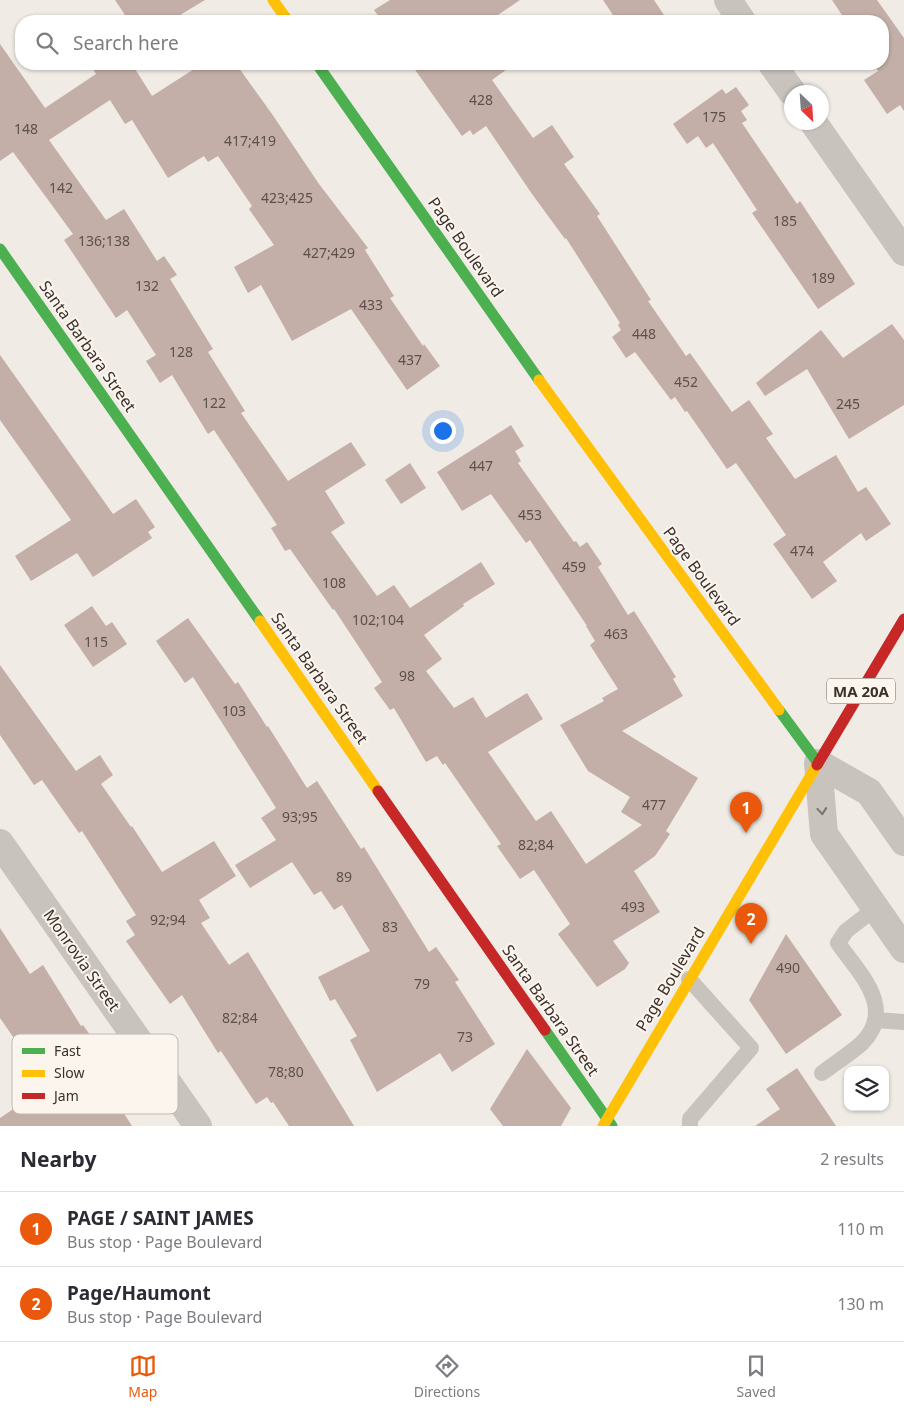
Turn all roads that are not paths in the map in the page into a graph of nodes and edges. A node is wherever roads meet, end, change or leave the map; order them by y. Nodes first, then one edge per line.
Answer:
1 (273, 0) edge
2 (728, 0) edge
3 (284, 15) edge
4 (738, 15) edge
5 (321, 70) edge
6 (776, 70) edge
7 (787, 85) edge
8 (819, 130) edge
9 (0, 249) edge
10 (904, 252) edge
11 (904, 619) edge
12 (818, 763) junction
13 (904, 842) edge
14 (0, 843) edge
15 (876, 908) junction
16 (904, 949) edge
17 (689, 979) junction
18 (875, 1020) junction
19 (904, 1022) edge
20 (134, 1034) edge
21 (822, 1073) dead end
22 (178, 1097) edge
23 (607, 1124) edge
24 (198, 1126) edge
25 (690, 1126) edge

1 - 3 street
2 - 4 street
5 - 12 street, Page Boulevard
6 - 7 street
8 - 10 street
9 - 23 street, Santa Barbara Street
11 - 12 street, MA 20A
12 - 13 street
12 -> 15 street
12 - 17 street, Page Boulevard / MA 20A
14 - 20 street, Monrovia Street
15 - 16 street
15 - 18 lane
17 - 23 street, Page Boulevard / MA 20A
17 - 25 lane
18 - 19 lane
18 - 21 lane
22 - 24 street, Monrovia Street

